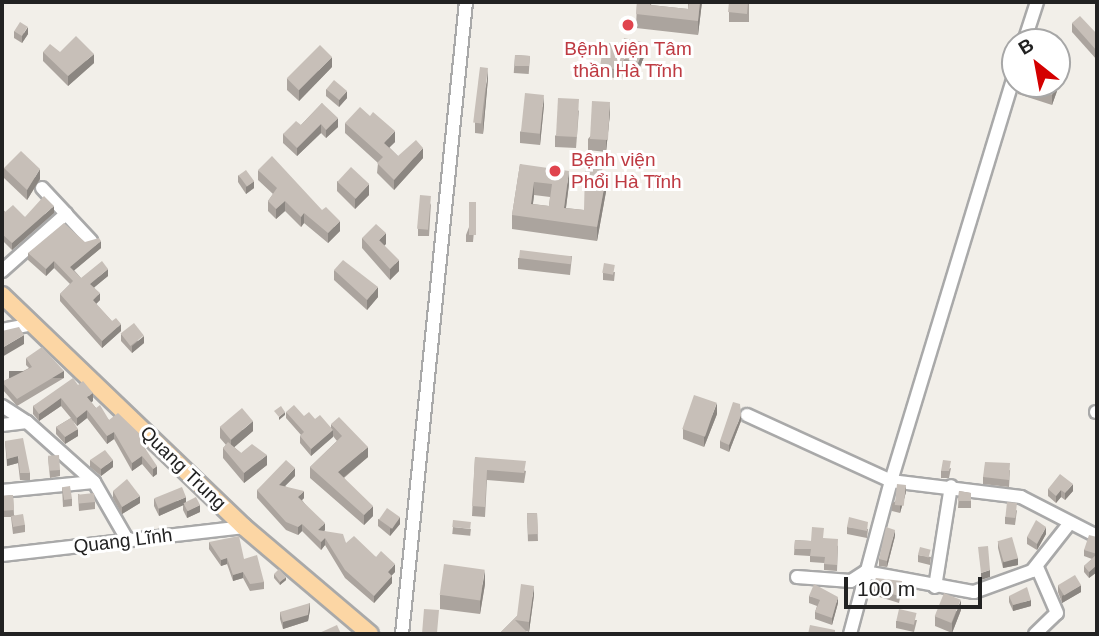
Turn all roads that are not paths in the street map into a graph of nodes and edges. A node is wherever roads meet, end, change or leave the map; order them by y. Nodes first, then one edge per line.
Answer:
1 (466, 2) edge
2 (1037, 2) edge
3 (1029, 28) edge
4 (1007, 98) edge
5 (42, 188) dead end
6 (66, 214) junction
7 (91, 241) edge
8 (2, 271) edge
9 (2, 295) edge
10 (32, 324) junction
11 (2, 330) edge
12 (2, 406) edge
13 (747, 415) dead end
14 (27, 422) junction
15 (2, 425) edge
16 (891, 481) junction
17 (94, 482) junction
18 (951, 486) junction
19 (2, 491) edge
20 (1069, 524) junction
21 (243, 527) junction
22 (1097, 536) edge
23 (128, 541) junction
24 (2, 555) edge
25 (1037, 567) junction
26 (865, 572) junction
27 (797, 577) dead end
28 (935, 587) junction
29 (370, 634) edge
30 (402, 634) edge
31 (850, 634) edge
32 (1035, 634) edge

1 - 30 street
2 - 3 street
4 - 16 street
5 - 6 street
6 - 7 street
6 - 8 street
9 - 10 main road, Quang Trung
10 - 11 street
10 - 21 main road, Quang Trung
12 - 14 street
13 - 16 street
14 - 15 street
14 - 17 street
16 - 18 street
16 - 26 street
17 - 19 street
17 - 23 street
18 - 20 street
18 - 28 street
20 - 22 street
20 - 25 street
21 - 23 street, Quang Lĩnh
21 - 29 main road, Quang Trung
23 - 24 street, Quang Lĩnh
25 - 28 street
25 - 32 street
26 - 27 street
26 - 28 street
26 - 31 street

